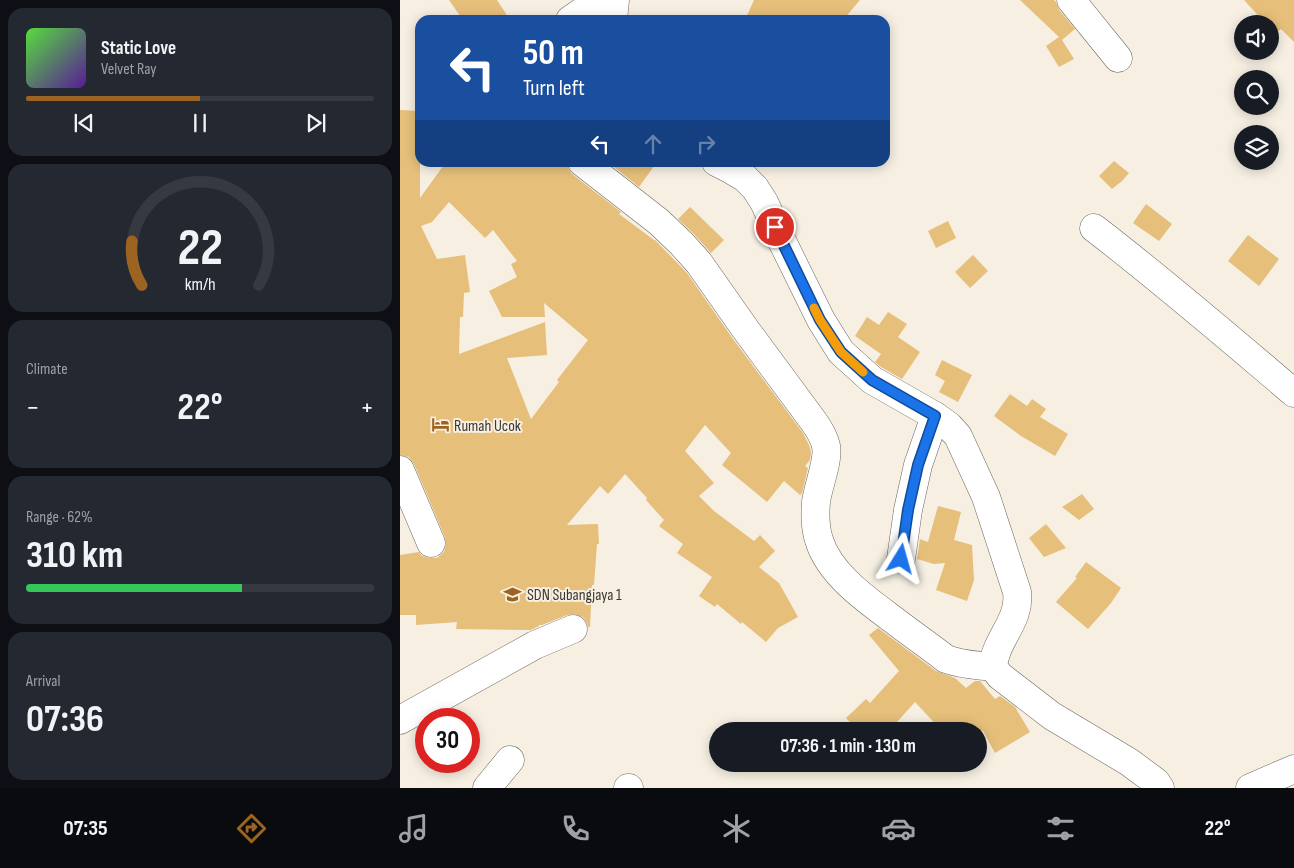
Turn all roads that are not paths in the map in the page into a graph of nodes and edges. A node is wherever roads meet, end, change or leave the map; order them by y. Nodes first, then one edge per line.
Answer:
1 (599, 0) edge
2 (615, 0) edge
3 (1071, 0) edge
4 (577, 15) edge
5 (614, 15) edge
6 (1118, 58) dead end
7 (588, 167) edge
8 (726, 167) edge
9 (1094, 228) dead end
10 (1294, 393) edge
11 (935, 416) junction
12 (400, 470) edge
13 (431, 543) dead end
14 (901, 559) dead end
15 (573, 629) dead end
16 (993, 667) junction
17 (400, 720) edge
18 (510, 760) dead end
19 (1294, 769) edge
20 (487, 788) edge
21 (1160, 788) edge
22 (1250, 788) edge

1 - 4 street
2 - 5 street
3 - 6 street
7 - 16 street
8 - 11 street
9 - 10 street
11 - 14 street
11 - 16 street
12 - 13 street
15 - 17 street
16 - 21 street
18 - 20 street
19 - 22 street

